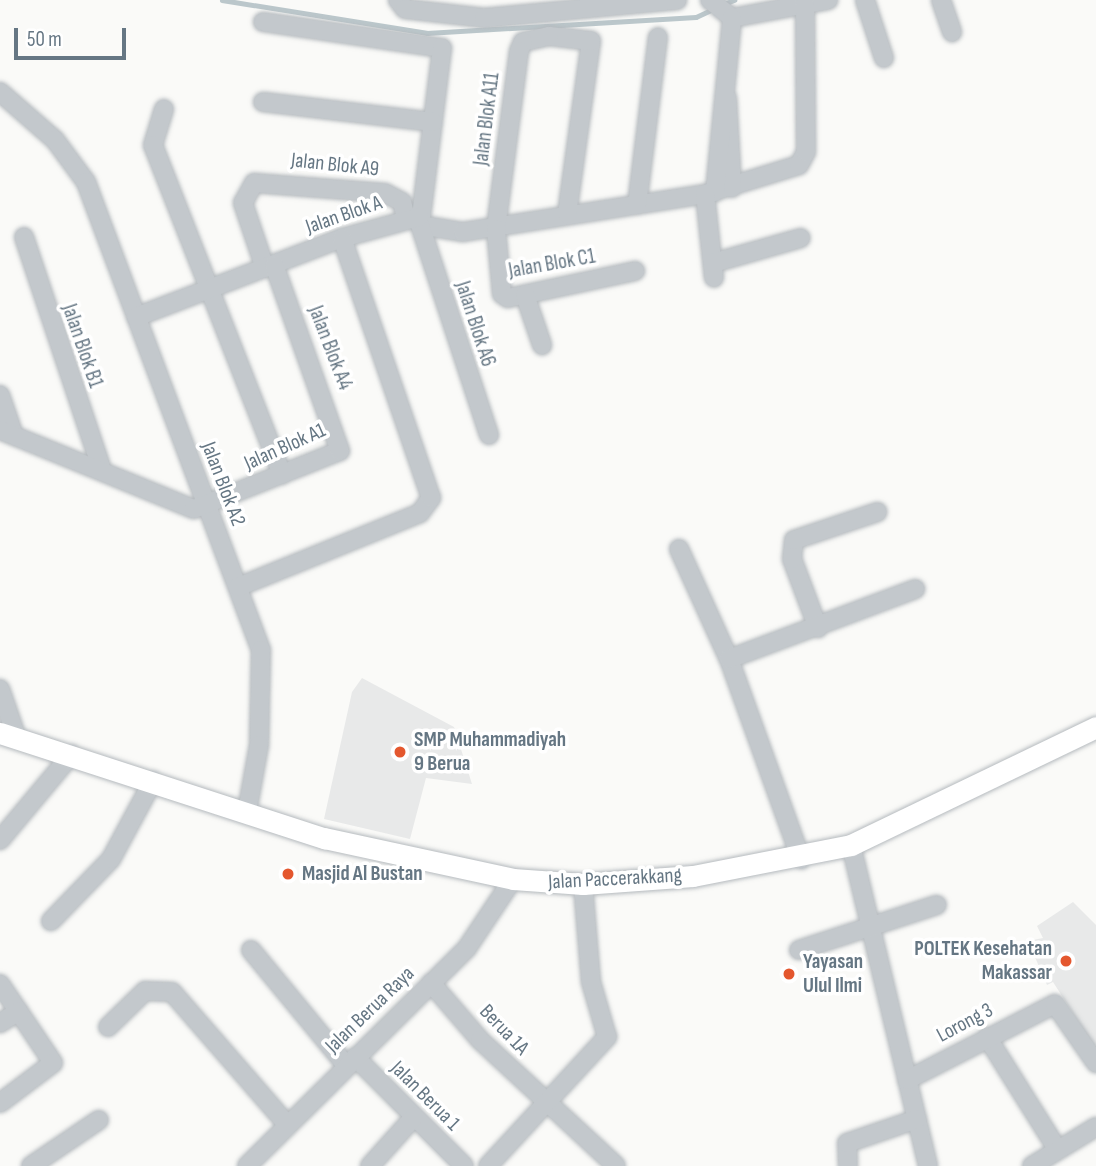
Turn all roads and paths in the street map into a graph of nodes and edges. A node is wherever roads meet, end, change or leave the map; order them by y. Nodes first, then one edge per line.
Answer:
1 (398, 0) edge
2 (677, 0) edge
3 (711, 0) edge
4 (828, 0) edge
5 (865, 0) edge
6 (941, 0) edge
7 (637, 1) edge
8 (805, 4) junction
9 (471, 9) edge
10 (729, 17) junction
11 (550, 19) edge
12 (263, 22) dead end
13 (952, 32) dead end
14 (658, 37) dead end
15 (884, 58) dead end
16 (0, 92) edge
17 (263, 102) dead end
18 (164, 108) dead end
19 (433, 122) junction
20 (246, 190) joint
21 (718, 192) junction
22 (638, 205) junction
23 (567, 214) junction
24 (415, 220) junction
25 (496, 229) junction
26 (24, 237) dead end
27 (801, 238) dead end
28 (342, 239) junction
29 (269, 266) junction
30 (635, 271) dead end
31 (210, 287) junction
32 (525, 295) junction
33 (136, 317) junction
34 (542, 345) dead end
35 (0, 395) edge
36 (7, 433) edge
37 (489, 435) dead end
38 (342, 447) joint
39 (102, 470) junction
40 (282, 475) junction
41 (206, 505) junction
42 (877, 512) dead end
43 (679, 549) dead end
44 (237, 587) junction
45 (915, 589) dead end
46 (818, 628) junction
47 (729, 659) junction
48 (0, 689) edge
49 (1096, 727) edge
50 (8, 735) edge
51 (72, 754) junction
52 (153, 781) junction
53 (247, 812) junction
54 (0, 840) edge
55 (851, 845) junction
56 (801, 859) junction
57 (513, 878) junction
58 (583, 884) junction
59 (936, 905) dead end
60 (51, 921) dead end
61 (872, 930) junction
62 (251, 950) dead end
63 (799, 950) dead end
64 (0, 984) edge
65 (431, 984) junction
66 (19, 1011) junction
67 (0, 1023) edge
68 (108, 1027) dead end
69 (987, 1037) junction
70 (350, 1061) junction
71 (1096, 1063) edge
72 (907, 1080) junction
73 (0, 1103) edge
74 (548, 1104) junction
75 (414, 1117) junction
76 (916, 1119) junction
77 (99, 1120) dead end
78 (286, 1123) junction
79 (1096, 1126) edge
80 (1058, 1150) junction
81 (31, 1166) edge
82 (247, 1166) edge
83 (370, 1166) edge
84 (464, 1166) edge
85 (488, 1166) edge
86 (616, 1166) edge
87 (848, 1166) edge
88 (928, 1166) edge
89 (1032, 1166) edge

1 - 9 street
2 - 7 street
3 - 10 street
4 - 8 street
5 - 15 street
6 - 13 street
7 - 11 street
8 - 10 street
8 - 21 street, Jalan Blok A
9 - 11 street
10 - 21 street
11 - 23 street
11 - 25 street, Jalan Blok A11
12 - 19 street, Jalan Blok A6
14 - 22 street
16 - 33 street, Jalan Blok A2
17 - 19 street
18 - 31 street
19 - 24 street, Jalan Blok A6
20 - 24 street, Jalan Blok A9
20 - 29 street, Jalan Blok A4
21 - 22 street, Jalan Blok A
21 - 27 street
22 - 23 street, Jalan Blok A
23 - 25 street, Jalan Blok A
24 - 25 street, Jalan Blok A
24 - 28 street, Jalan Blok A
24 - 37 street, Jalan Blok A6
25 - 32 street, Jalan Blok C1
26 - 39 street, Jalan Blok B1
28 - 29 street, Jalan Blok A
28 - 44 street
29 - 31 street, Jalan Blok A
29 - 38 street, Jalan Blok A4
30 - 32 street, Jalan Blok C1
31 - 33 street, Jalan Blok A
31 - 40 street
32 - 34 street
33 - 41 street, Jalan Blok A2
35 - 36 street
36 - 39 street
38 - 40 street, Jalan Blok A1
39 - 41 street
40 - 41 street, Jalan Blok A1
41 - 44 street, Jalan Blok A2
42 - 46 street
43 - 47 street
44 - 53 street, Jalan Blok A2
45 - 46 street
46 - 47 street
47 - 56 street
48 - 50 street
49 - 55 main road, Jalan Paccerakkang
50 - 51 main road, Jalan Paccerakkang
51 - 52 main road, Jalan Paccerakkang
51 - 54 street
52 - 53 main road, Jalan Paccerakkang
52 - 60 street
53 - 57 main road, Jalan Paccerakkang
55 - 56 main road, Jalan Paccerakkang
55 - 61 street
56 - 58 main road, Jalan Paccerakkang
57 - 58 main road, Jalan Paccerakkang
57 - 65 street, Jalan Berua Raya
58 - 74 street
59 - 61 street
61 - 63 street
61 - 72 street
62 - 70 street, Jalan Berua 1
64 - 66 street
65 - 70 street, Jalan Berua Raya
65 - 74 street, Berua 1A
66 - 67 street
66 - 73 street
68 - 78 street
69 - 71 street, Lorong 3
69 - 72 street, Lorong 3
69 - 80 street
70 - 75 street, Jalan Berua 1
70 - 78 street, Jalan Berua Raya
72 - 76 street
74 - 85 street
74 - 86 street, Berua 1A
75 - 83 street
75 - 84 street, Jalan Berua 1
76 - 87 street
76 - 88 street
77 - 81 street
78 - 82 street, Jalan Berua Raya
79 - 80 street
80 - 89 street

